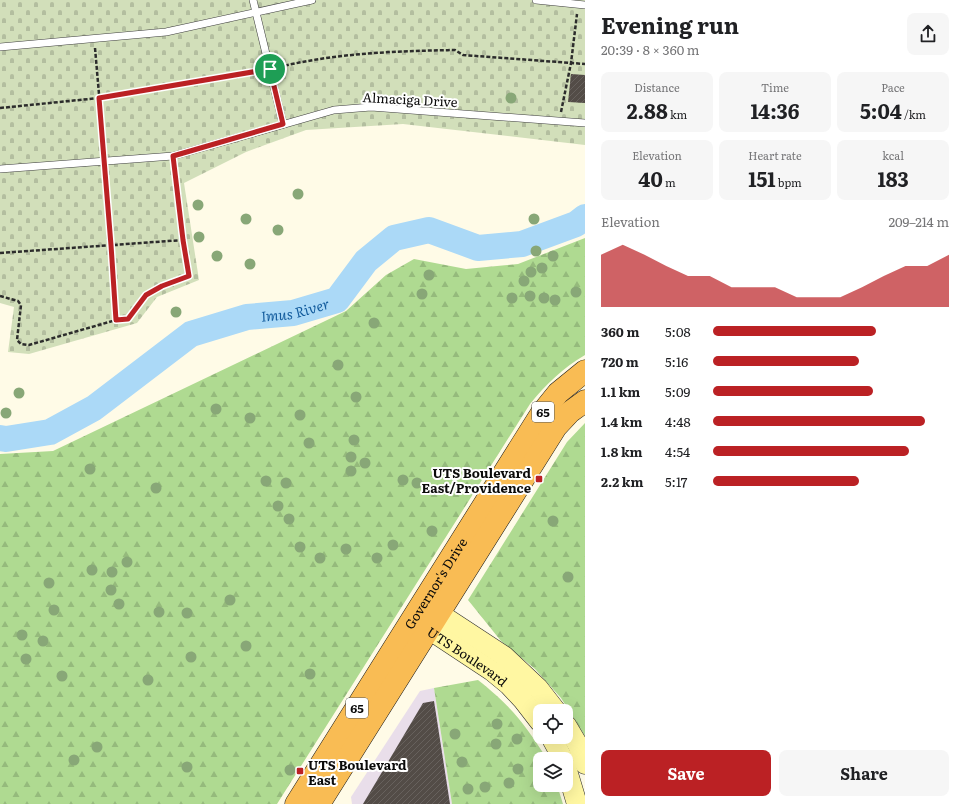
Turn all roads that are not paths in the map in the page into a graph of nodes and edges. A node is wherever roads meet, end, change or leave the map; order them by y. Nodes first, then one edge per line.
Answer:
1 (252, 0) edge
2 (312, 0) edge
3 (536, 0) edge
4 (581, 4) edge
5 (256, 12) junction
6 (0, 47) edge
7 (585, 123) edge
8 (283, 124) junction
9 (0, 169) edge
10 (585, 371) edge
11 (585, 401) edge
12 (418, 611) junction
13 (435, 622) junction
14 (551, 704) edge
15 (533, 713) edge
16 (573, 737) edge
17 (585, 764) edge
18 (573, 791) edge
19 (296, 804) edge
20 (319, 804) edge
21 (577, 804) edge

1 - 5 lane
2 - 5 lane
3 - 4 lane
5 - 6 lane
5 - 8 lane
7 - 8 lane, Almaciga Drive
8 - 9 lane, Almaciga Drive
10 - 12 highway, Governor's Drive / 65
11 - 13 highway, Governor's Drive / 65
12 - 13 main road, UTS Boulevard
12 - 19 highway, Governor's Drive / 65
13 - 14 main road, UTS Boulevard
13 - 15 main road, UTS Boulevard
13 - 20 highway, Governor's Drive / 65
16 - 17 main road
18 - 21 main road

